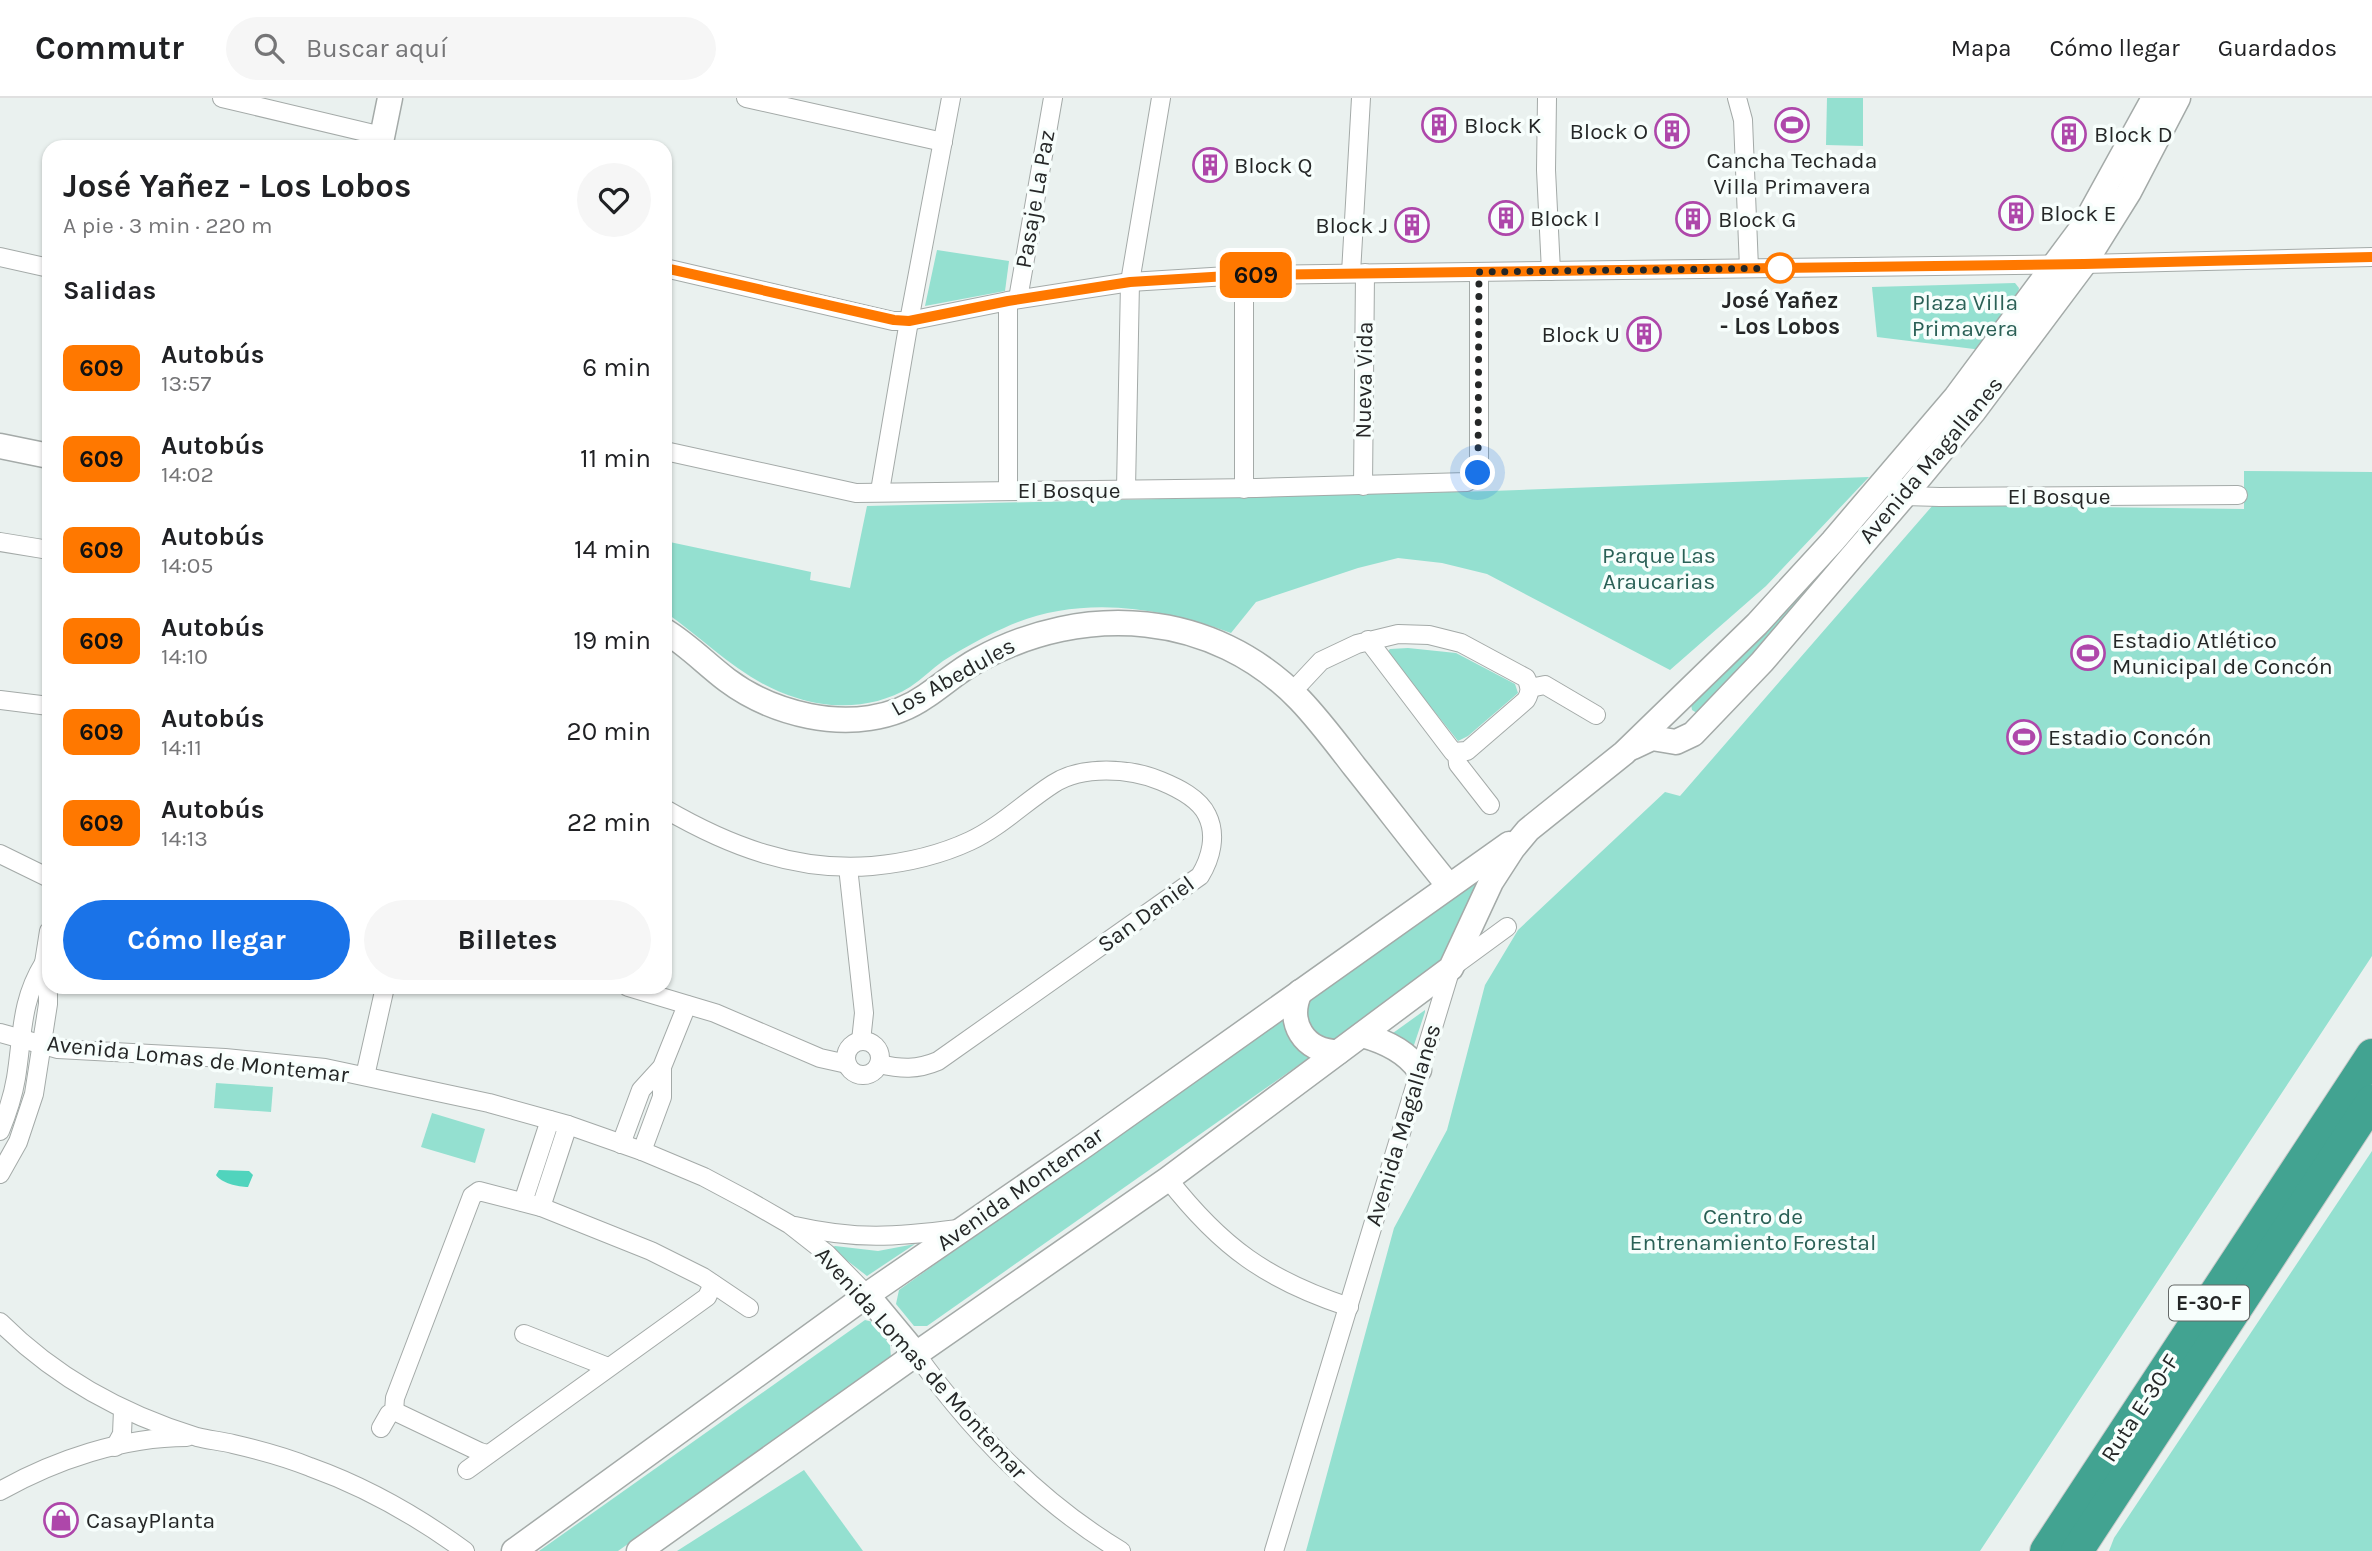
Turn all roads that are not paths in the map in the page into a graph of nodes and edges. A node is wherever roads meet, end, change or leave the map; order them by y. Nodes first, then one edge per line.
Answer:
1 (222, 98) edge
2 (390, 98) edge
3 (746, 98) edge
4 (951, 98) edge
5 (1052, 98) edge
6 (1161, 98) edge
7 (1361, 98) edge
8 (1547, 98) edge
9 (1737, 98) edge
10 (2154, 98) edge
11 (2178, 98) edge
12 (377, 140) edge
13 (381, 140) edge
14 (943, 142) junction
15 (0, 257) edge
16 (2372, 257) edge
17 (2084, 264) junction
18 (2057, 265) junction
19 (42, 266) edge
20 (1749, 268) junction
21 (672, 270) edge
22 (1551, 271) junction
23 (1479, 272) junction
24 (1358, 273) junction
25 (1244, 275) junction
26 (1130, 282) junction
27 (1013, 300) junction
28 (909, 321) junction
29 (0, 446) edge
30 (672, 454) edge
31 (42, 455) edge
32 (1363, 486) junction
33 (1895, 488) junction
34 (1126, 489) junction
35 (1244, 489) junction
36 (1008, 490) junction
37 (880, 491) junction
38 (2238, 495) dead end
39 (0, 542) edge
40 (42, 549) edge
41 (672, 636) edge
42 (1368, 640) junction
43 (1530, 688) junction
44 (1688, 691) junction
45 (1296, 696) junction
46 (0, 700) edge
47 (42, 705) edge
48 (1596, 715) dead end
49 (1701, 726) junction
50 (1457, 753) junction
51 (1624, 753) junction
52 (1490, 805) dead end
53 (672, 813) edge
54 (1528, 830) junction
55 (0, 854) edge
56 (848, 867) junction
57 (42, 875) edge
58 (1450, 886) junction
59 (1507, 927) dead end
60 (42, 966) edge
61 (1451, 968) junction
62 (1300, 992) junction
63 (48, 994) edge
64 (383, 994) edge
65 (651, 994) edge
66 (687, 1005) junction
67 (0, 1032) edge
68 (1362, 1035) junction
69 (20, 1039) junction
70 (861, 1041) junction
71 (41, 1045) junction
72 (1338, 1052) junction
73 (2372, 1055) edge
74 (847, 1064) junction
75 (879, 1064) junction
76 (662, 1067) junction
77 (1419, 1070) junction
78 (365, 1076) junction
79 (2372, 1101) edge
80 (559, 1123) junction
81 (0, 1131) edge
82 (621, 1144) junction
83 (642, 1152) junction
84 (0, 1174) edge
85 (1168, 1180) junction
86 (532, 1205) junction
87 (789, 1224) junction
88 (961, 1229) junction
89 (713, 1284) junction
90 (867, 1296) junction
91 (1349, 1307) junction
92 (749, 1308) dead end
93 (0, 1322) edge
94 (524, 1334) dead end
95 (915, 1354) junction
96 (608, 1367) junction
97 (123, 1410) junction
98 (394, 1410) junction
99 (382, 1428) dead end
100 (198, 1437) junction
101 (115, 1447) junction
102 (487, 1454) junction
103 (467, 1470) dead end
104 (0, 1491) edge
105 (1111, 1548) edge
106 (465, 1551) edge
107 (514, 1551) edge
108 (639, 1551) edge
109 (1274, 1551) edge
110 (2046, 1551) edge
111 (2077, 1551) edge

1 - 12 street
2 - 13 main road
3 - 14 street
4 - 14 street
5 - 27 street, Pasaje La Paz
6 - 26 street
7 - 24 street, Nueva Vida
8 - 22 street
9 - 20 street
10 - 18 main road, Avenida Magallanes
11 - 17 main road, Avenida Magallanes
14 - 28 street
15 - 19 street
16 - 17 street
17 - 18 street
17 - 33 main road, Avenida Magallanes
18 - 20 street
18 - 33 main road, Avenida Magallanes
20 - 22 street
21 - 28 street
22 - 23 street
23 - 24 street
23 - 32 street, El Bosque
24 - 25 street
24 - 32 street, Nueva Vida
25 - 26 street
25 - 35 street
26 - 27 street
26 - 34 street
27 - 28 street
27 - 36 street, Pasaje La Paz
28 - 37 street
29 - 31 main road
30 - 37 street, El Bosque
32 - 35 street, El Bosque
33 - 38 street, El Bosque
33 - 44 main road, Avenida Magallanes
33 - 49 main road, Avenida Magallanes
34 - 35 street, El Bosque
34 - 36 street, El Bosque
36 - 37 street, El Bosque
39 - 40 street
41 - 45 main road, Los Abedules
42 - 43 street
42 - 45 street
42 - 50 street
43 - 48 street
43 - 50 street
44 - 49 main road
44 - 51 main road, Avenida Magallanes
45 - 58 main road, Los Abedules
46 - 47 street
49 - 51 main road, Avenida Magallanes
50 - 52 street
51 - 54 main road, Avenida Magallanes
53 - 56 street, San Daniel
54 - 58 main road, Avenida Montemar
54 - 61 main road, Avenida Magallanes
55 - 57 street
56 - 70 street
56 - 75 street, San Daniel
58 - 62 main road, Avenida Montemar
59 - 61 street
60 - 69 street
61 - 68 main road
61 - 77 street, Avenida Magallanes
62 - 72 main road
62 - 88 main road, Avenida Montemar
63 - 71 street
64 - 78 street
65 - 66 street, San Daniel
66 - 74 street, San Daniel
66 - 76 street
67 - 69 street, Avenida Lomas de Montemar
68 - 72 main road
68 - 77 main road
69 - 71 street, Avenida Lomas de Montemar
69 - 81 street
70 - 74 street
70 - 75 street
71 - 78 street, Avenida Lomas de Montemar
71 - 84 street
72 - 85 main road
73 - 110 highway, Ruta E-30-F / E-30-F
74 - 75 street, San Daniel
76 - 82 street
76 - 83 street
77 - 91 street, Avenida Magallanes
78 - 80 street, Avenida Lomas de Montemar
79 - 111 highway, Ruta E-30-F / E-30-F
80 - 82 street, Avenida Lomas de Montemar
80 - 86 street
82 - 83 street, Avenida Lomas de Montemar
83 - 87 street, Avenida Lomas de Montemar
85 - 91 street
85 - 95 main road
86 - 89 street
86 - 98 street
87 - 88 street, Avenida Lomas de Montemar
87 - 90 street, Avenida Lomas de Montemar
88 - 90 main road, Avenida Montemar
89 - 92 street
89 - 96 street
90 - 95 main road, Avenida Lomas de Montemar
90 - 107 main road, Avenida Montemar
91 - 109 street, Avenida Magallanes
93 - 97 street
94 - 96 street
95 - 105 street, Avenida Lomas de Montemar
95 - 108 main road
96 - 102 street
97 - 100 street
97 - 101 street
98 - 99 street
98 - 102 street
100 - 101 street
100 - 106 street
101 - 104 street
102 - 103 street

